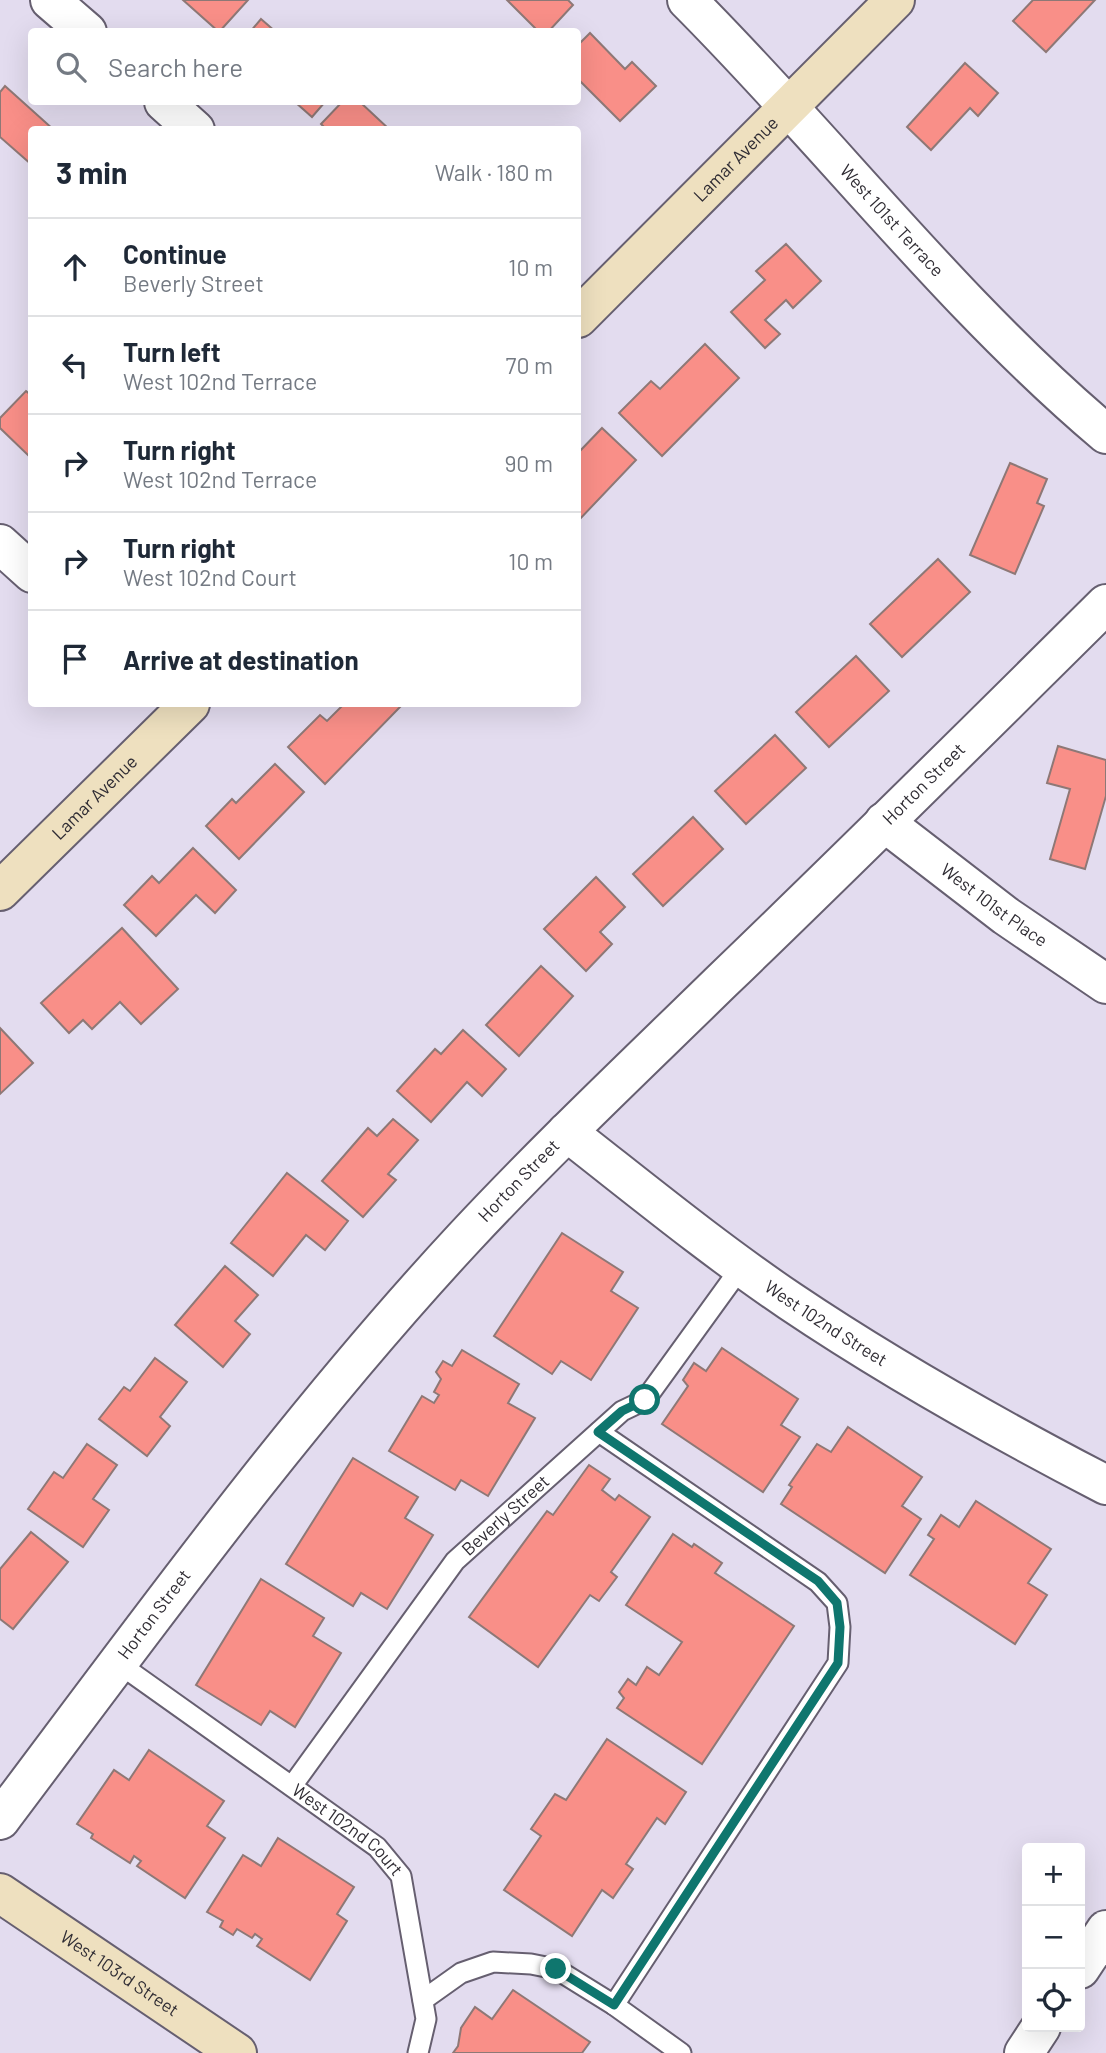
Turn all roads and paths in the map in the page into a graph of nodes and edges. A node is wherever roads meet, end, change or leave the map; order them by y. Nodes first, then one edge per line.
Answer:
1 (50, 0) edge
2 (687, 0) edge
3 (895, 0) edge
4 (82, 28) edge
5 (167, 105) edge
6 (787, 108) junction
7 (191, 126) edge
8 (581, 315) edge
9 (1106, 434) edge
10 (0, 544) edge
11 (28, 569) edge
12 (1106, 604) edge
13 (180, 707) edge
14 (884, 822) junction
15 (0, 891) edge
16 (1106, 984) edge
17 (567, 1132) junction
18 (742, 1266) junction
19 (598, 1432) junction
20 (1106, 1485) edge
21 (118, 1663) junction
22 (292, 1786) junction
23 (0, 1820) edge
24 (0, 1893) edge
25 (1106, 1930) edge
26 (1085, 1962) edge
27 (423, 2000) junction
28 (614, 2005) junction
29 (1038, 2032) edge
30 (237, 2053) edge
31 (418, 2053) edge
32 (681, 2053) edge
33 (1024, 2053) edge

1 - 4 street
2 - 6 street, West 101st Terrace
3 - 6 street, Lamar Avenue
5 - 7 street
6 - 8 street, Lamar Avenue
6 - 9 street, West 101st Terrace
10 - 11 street
12 - 14 street, Horton Street
13 - 15 street, Lamar Avenue
14 - 16 street, West 101st Place
14 - 17 street, Horton Street
17 - 18 street, West 102nd Street
17 - 21 street, Horton Street
18 - 19 lane, Beverly Street
18 - 20 street, West 102nd Street
19 - 22 lane, Beverly Street
19 - 28 lane
21 - 22 lane, West 102nd Court
21 - 23 street, Horton Street
22 - 27 lane, West 102nd Court
24 - 30 street, West 103rd Street
25 - 26 street
27 - 28 lane
27 - 31 lane
28 - 32 lane
29 - 33 street

